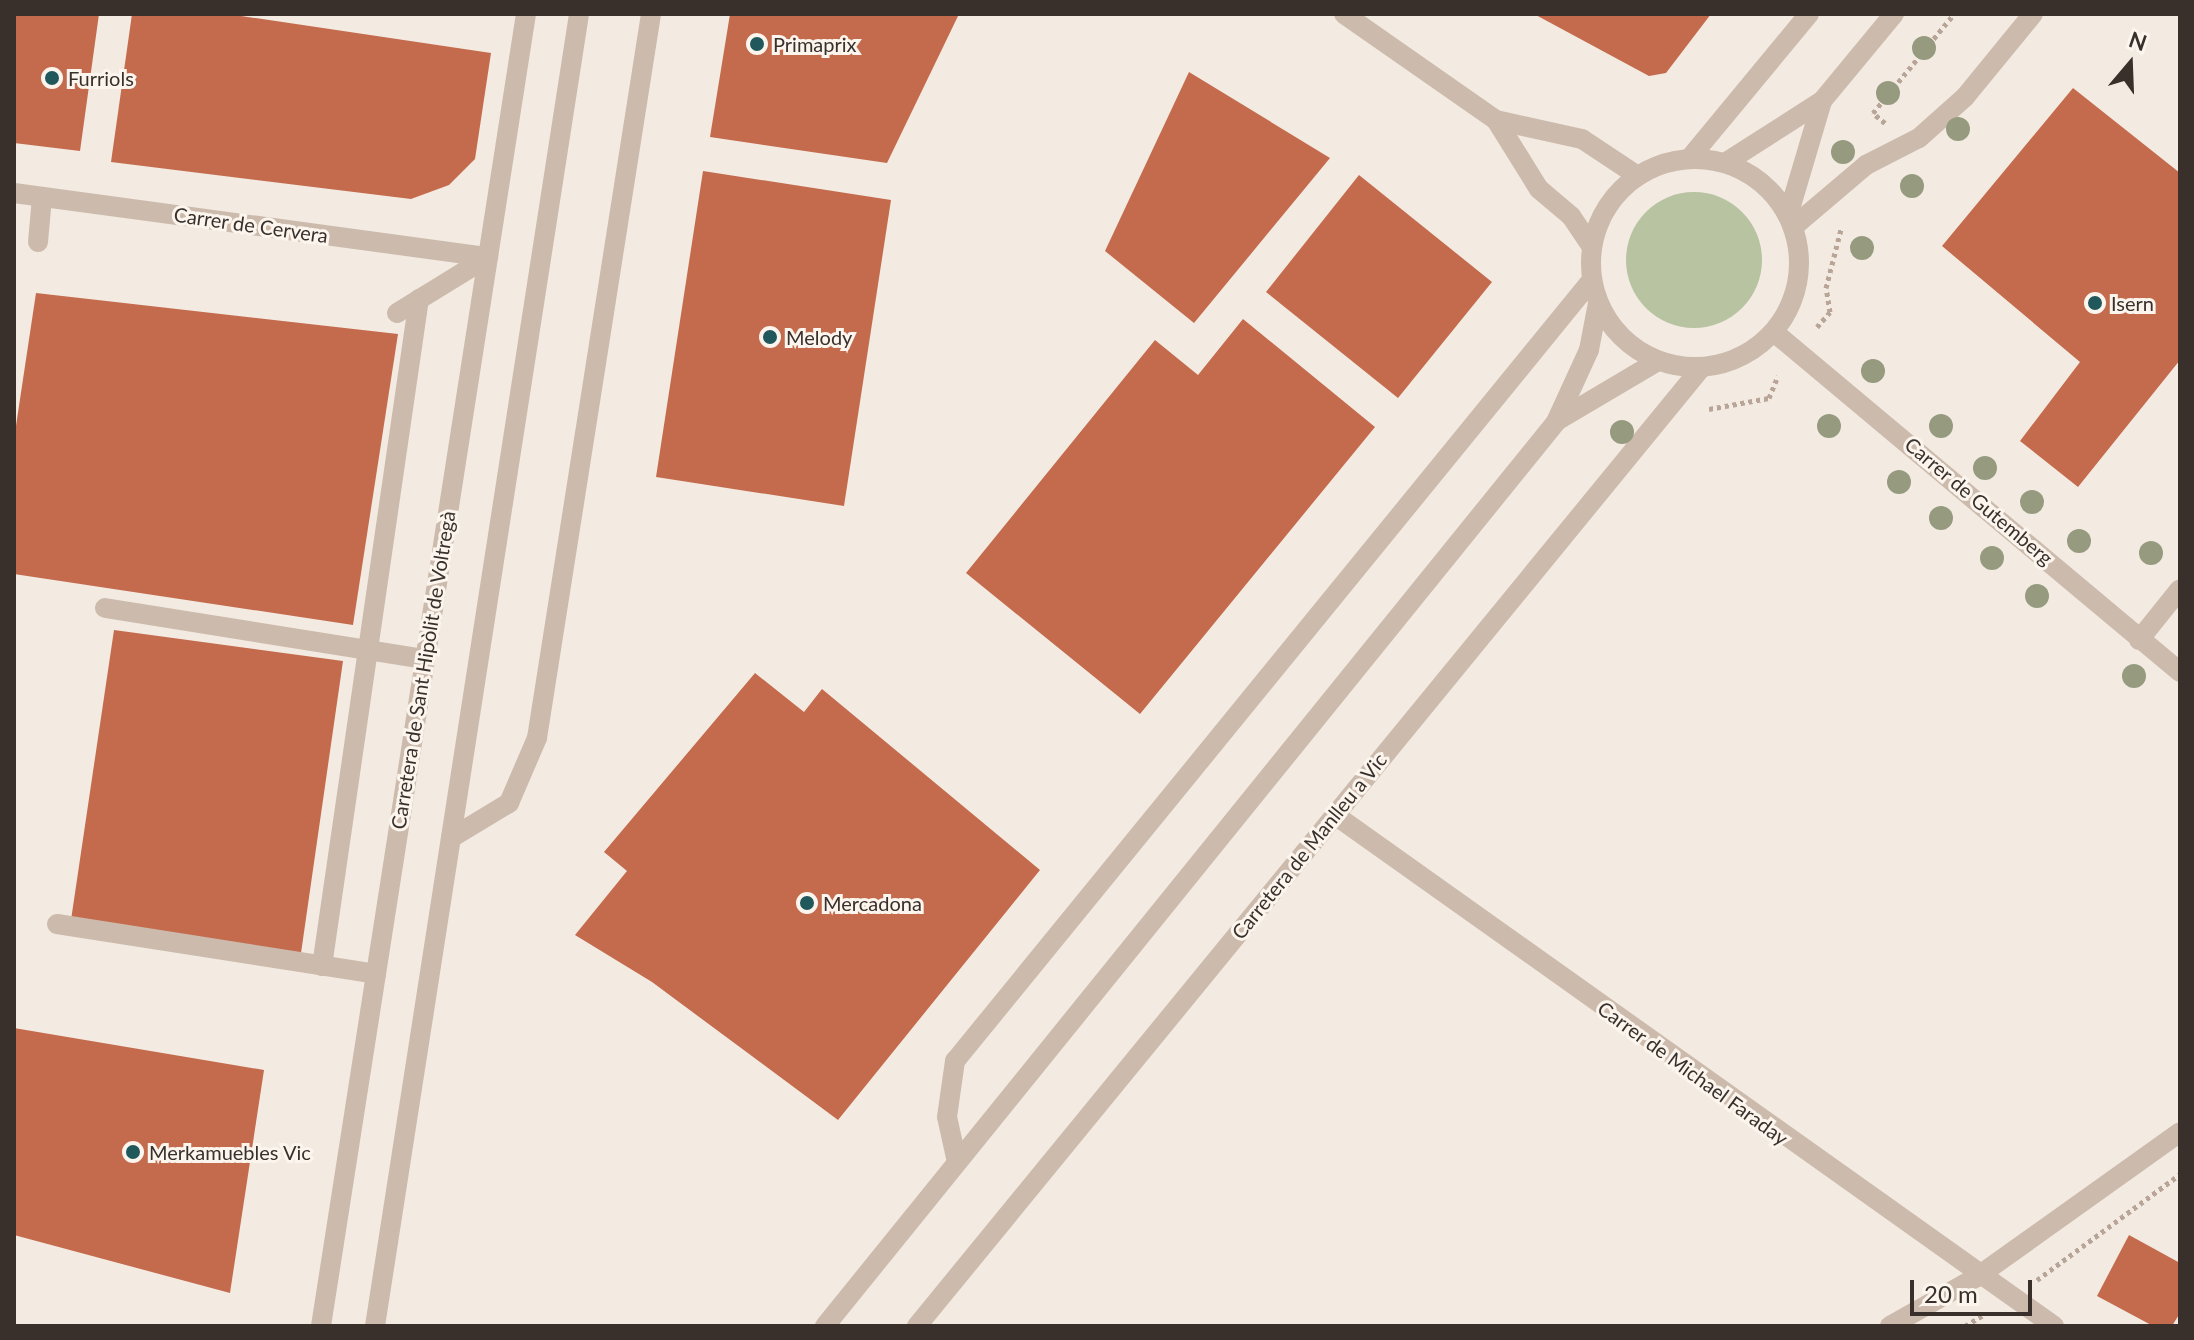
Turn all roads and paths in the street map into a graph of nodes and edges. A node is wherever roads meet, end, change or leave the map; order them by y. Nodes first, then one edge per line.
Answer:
1 (526, 14) edge
2 (579, 14) edge
3 (651, 14) edge
4 (1344, 14) edge
5 (1809, 14) edge
6 (1894, 14) edge
7 (1954, 14) edge
8 (2033, 14) edge
9 (1822, 101) junction
10 (1496, 120) junction
11 (1900, 148) junction
12 (1689, 159) junction
13 (1725, 163) junction
14 (1638, 176) junction
15 (14, 193) edge
16 (42, 197) junction
17 (1850, 214) dead end
18 (1790, 222) junction
19 (38, 242) dead end
20 (1592, 247) junction
21 (488, 257) junction
22 (1591, 281) junction
23 (419, 299) junction
24 (1598, 303) junction
25 (397, 313) dead end
26 (1775, 333) junction
27 (1798, 351) junction
28 (1658, 361) junction
29 (1702, 367) junction
30 (1697, 415) dead end
31 (1556, 422) junction
32 (2180, 589) edge
33 (105, 608) dead end
34 (2139, 640) junction
35 (365, 649) junction
36 (425, 659) junction
37 (2180, 672) edge
38 (1335, 815) junction
39 (451, 838) junction
40 (57, 924) dead end
41 (322, 966) junction
42 (376, 974) junction
43 (2180, 1132) edge
44 (957, 1162) junction
45 (2180, 1174) edge
46 (1977, 1277) junction
47 (2011, 1298) junction
48 (321, 1326) edge
49 (375, 1326) edge
50 (825, 1326) edge
51 (917, 1326) edge
52 (1890, 1326) edge
53 (2054, 1326) edge

1 - 21 street, Carretera de Sant Hipòlit de Voltregà
2 - 39 street
3 - 39 street
4 - 10 street
5 - 12 street
6 - 9 street
7 - 11 path
8 - 11 street
9 - 13 street
9 - 18 street
10 - 14 street
10 - 20 street
11 - 18 street
12 - 13 street
12 - 14 street
13 - 18 street
14 - 20 street
15 - 16 street, Carrer de Cervera
16 - 19 street
16 - 21 street, Carrer de Cervera
17 - 27 path
18 - 26 street
20 - 22 street
21 - 23 street
21 - 36 street, Carretera de Sant Hipòlit de Voltregà
22 - 24 street
22 - 44 street
23 - 25 street
23 - 35 street
24 - 28 street
24 - 31 street
26 - 27 street, Carrer de Gutemberg
26 - 29 street
27 - 30 path
27 - 34 street, Carrer de Gutemberg
28 - 29 street
28 - 31 street
29 - 38 street, Carretera de Manlleu a Vic
31 - 44 street
32 - 34 street
33 - 35 street
34 - 37 street, Carrer de Gutemberg
35 - 36 street
35 - 41 street
36 - 42 street, Carretera de Sant Hipòlit de Voltregà
38 - 46 street, Carrer de Michael Faraday
38 - 51 street, Carretera de Manlleu a Vic
39 - 49 street
40 - 41 street
41 - 42 street
42 - 48 street, Carretera de Sant Hipòlit de Voltregà
43 - 46 street
44 - 50 street
45 - 47 path
46 - 47 street, Carrer de Michael Faraday
46 - 52 street
47 - 53 street, Carrer de Michael Faraday

